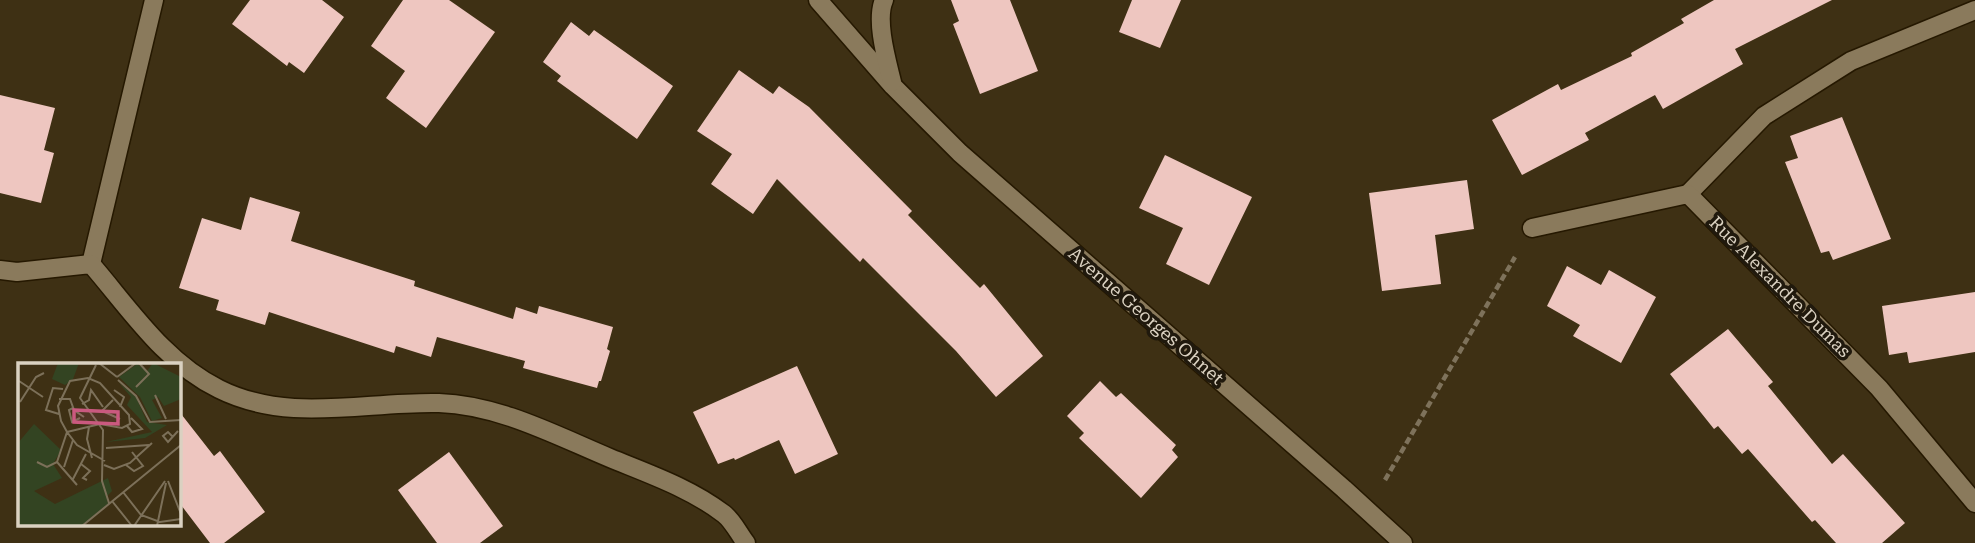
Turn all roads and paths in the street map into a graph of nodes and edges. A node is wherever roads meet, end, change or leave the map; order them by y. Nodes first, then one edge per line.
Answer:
1 (154, 0) edge
2 (818, 0) edge
3 (884, 0) edge
4 (1975, 10) edge
5 (893, 86) junction
6 (1689, 194) junction
7 (1532, 228) joint
8 (90, 264) junction
9 (0, 270) edge
10 (179, 363) edge
11 (180, 364) edge
12 (1975, 503) edge
13 (1368, 511) junction
14 (746, 543) edge
15 (1403, 543) edge

1 - 8 street
2 - 5 street, Avenue Georges Ohnet
3 - 5 street
4 - 6 street
5 - 13 street, Avenue Georges Ohnet
6 - 7 street
6 - 12 street, Rue Alexandre Dumas
7 - 13 path
8 - 9 street
8 - 10 street
11 - 14 street
13 - 15 street, Avenue Georges Ohnet

